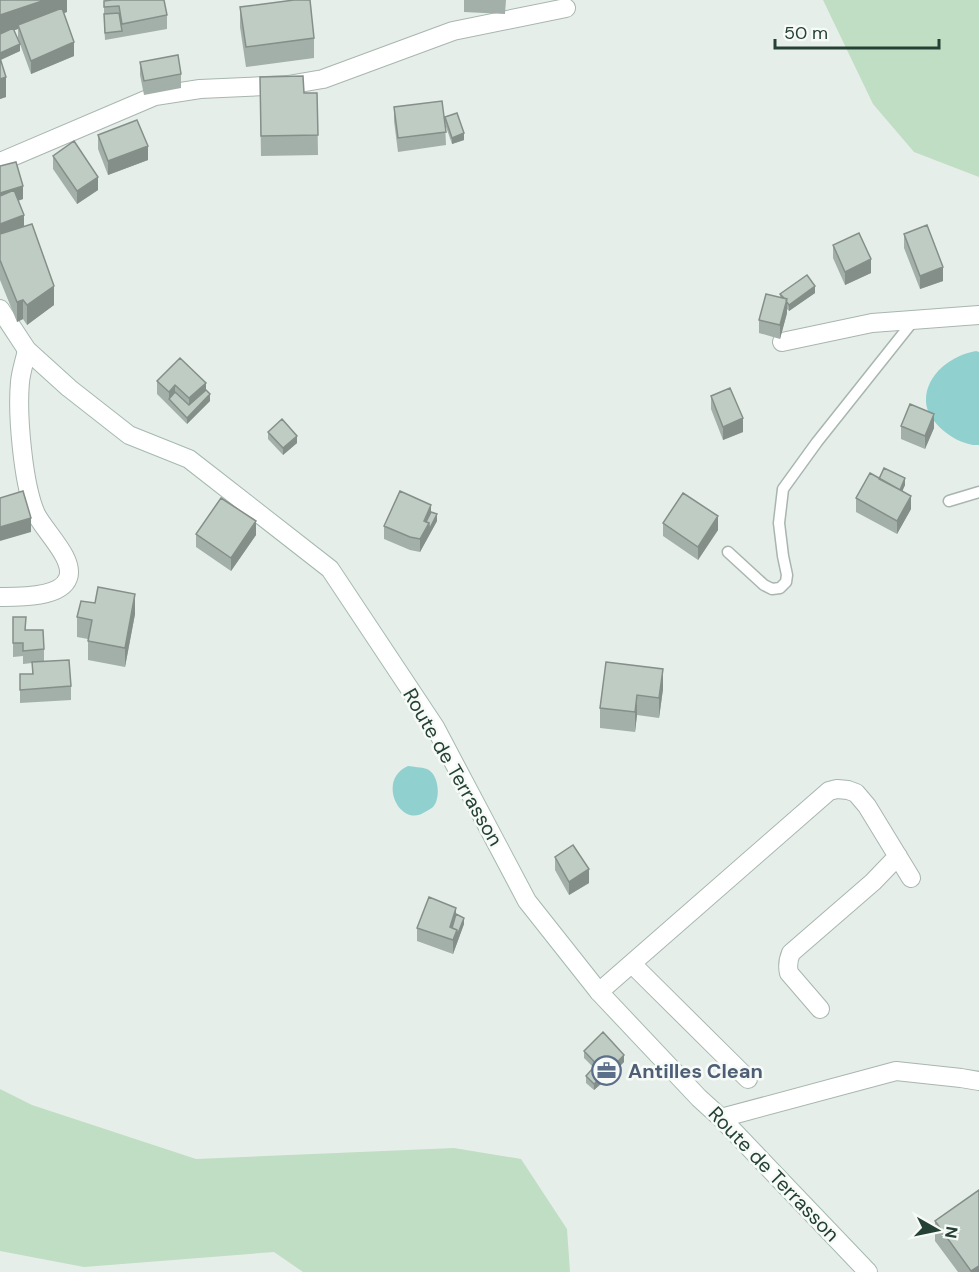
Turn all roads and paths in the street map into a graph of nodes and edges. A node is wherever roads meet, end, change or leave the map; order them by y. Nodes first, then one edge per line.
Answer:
1 (566, 8) dead end
2 (0, 162) edge
3 (979, 315) edge
4 (1, 316) edge
5 (915, 320) junction
6 (782, 342) dead end
7 (27, 350) junction
8 (979, 492) edge
9 (949, 501) dead end
10 (728, 552) dead end
11 (0, 597) edge
12 (898, 856) junction
13 (911, 878) dead end
14 (632, 964) junction
15 (599, 992) junction
16 (820, 1009) dead end
17 (748, 1079) dead end
18 (979, 1081) edge
19 (721, 1118) junction
20 (868, 1272) edge

1 - 2 street
3 - 5 street
4 - 7 street, Route de Terrasson
5 - 6 street
5 - 10 lane
7 - 11 street
7 - 15 street, Route de Terrasson
8 - 9 lane
12 - 13 street
12 - 14 street
12 - 16 street
14 - 15 street
14 - 17 street
15 - 19 street, Route de Terrasson
18 - 19 street
19 - 20 street, Route de Terrasson

